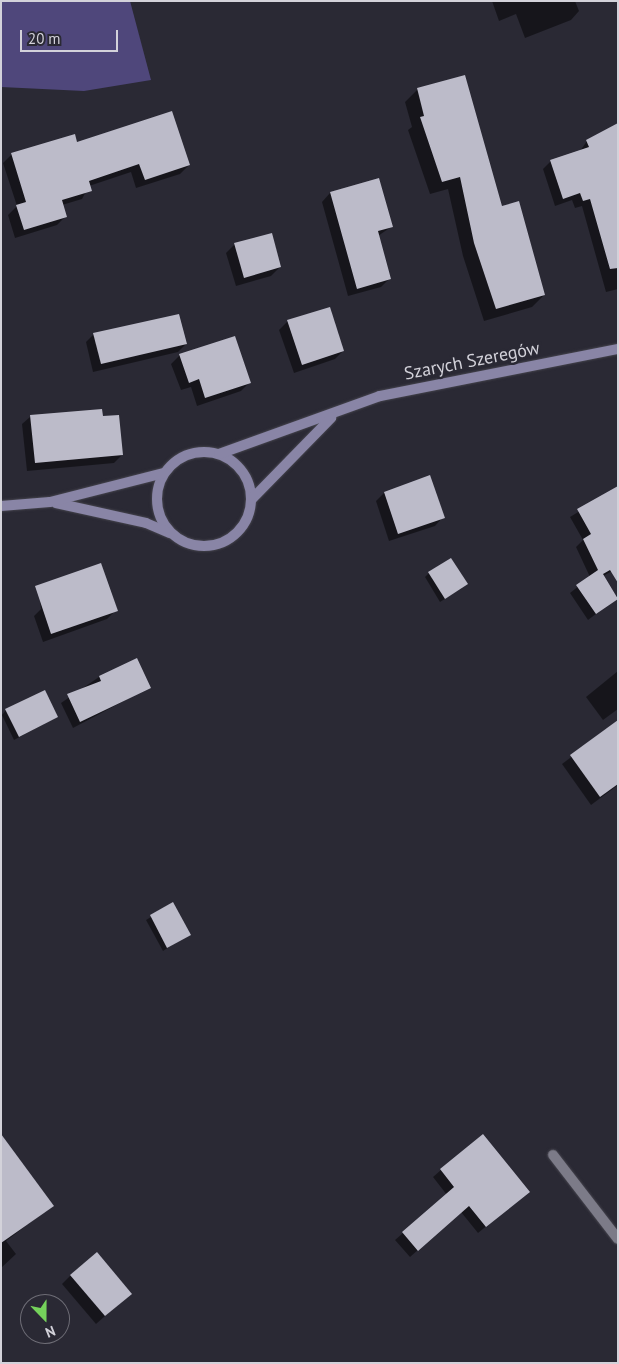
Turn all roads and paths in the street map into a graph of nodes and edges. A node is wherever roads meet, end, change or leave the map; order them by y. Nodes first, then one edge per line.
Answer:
1 (618, 350) edge
2 (335, 414) junction
3 (220, 454) junction
4 (164, 473) junction
5 (251, 500) junction
6 (50, 502) junction
7 (1, 506) edge
8 (171, 534) junction
9 (554, 1154) dead end
10 (618, 1239) edge

1 - 2 street, Szarych Szeregów
2 - 3 street, Szarych Szeregów
2 - 5 street, Szarych Szeregów
3 - 4 street
3 - 5 street
4 - 6 street
4 - 8 street
5 - 8 street
6 - 7 street
6 - 8 street
9 - 10 street

